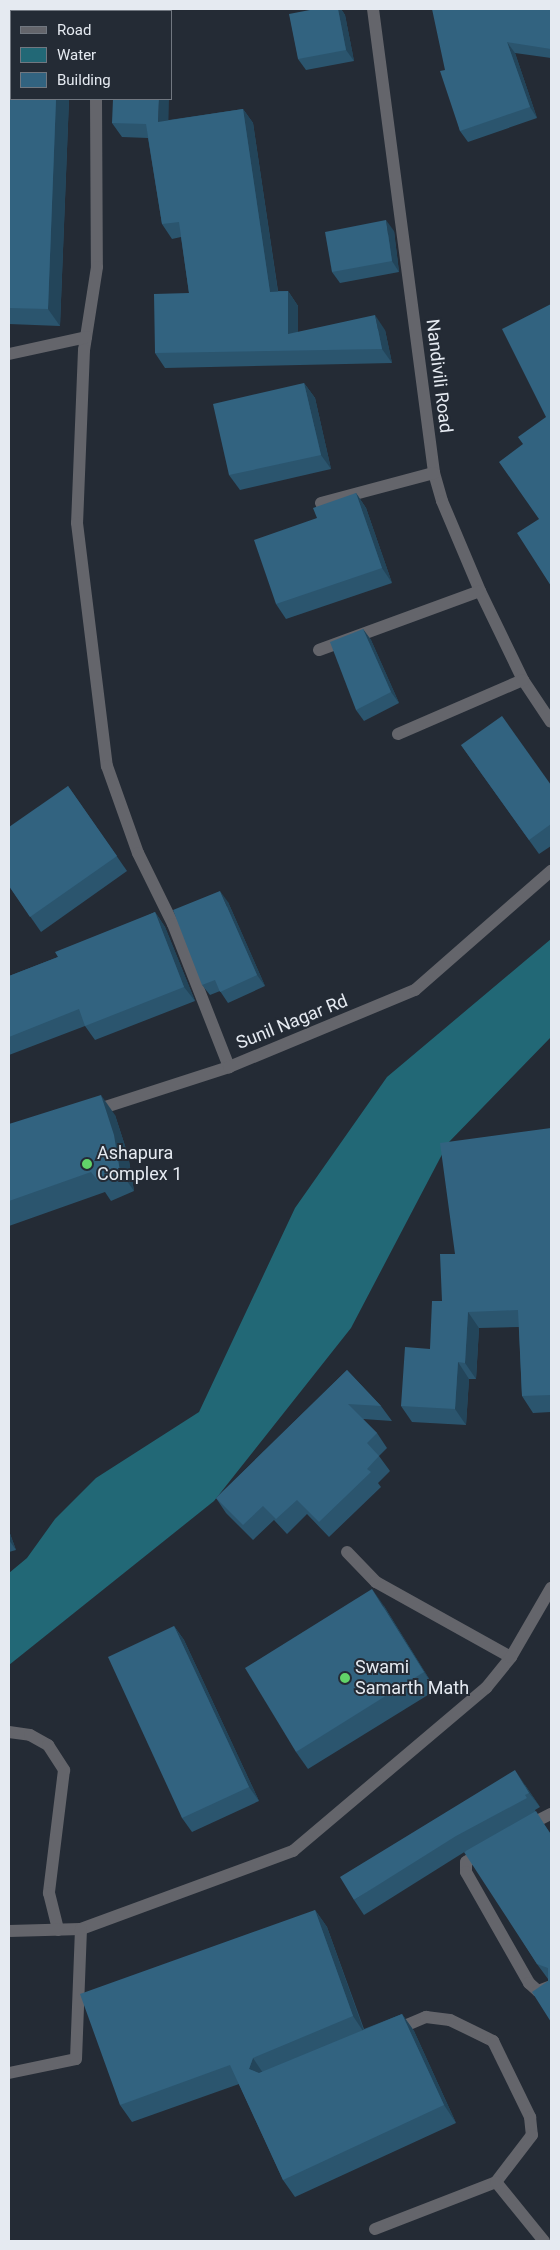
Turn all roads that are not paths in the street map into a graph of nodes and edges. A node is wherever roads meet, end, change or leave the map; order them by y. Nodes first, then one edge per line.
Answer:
1 (374, 9) edge
2 (96, 100) edge
3 (86, 337) junction
4 (9, 354) edge
5 (434, 473) junction
6 (321, 503) edge
7 (480, 591) junction
8 (319, 650) dead end
9 (523, 680) junction
10 (551, 722) edge
11 (398, 734) dead end
12 (551, 871) edge
13 (229, 1066) junction
14 (82, 1114) edge
15 (346, 1552) dead end
16 (551, 1588) edge
17 (511, 1657) junction
18 (9, 1732) edge
19 (551, 1814) edge
20 (513, 1834) edge
21 (496, 1844) edge
22 (82, 1929) junction
23 (58, 1930) junction
24 (9, 1931) edge
25 (551, 1986) edge
26 (382, 2035) edge
27 (9, 2073) edge
28 (496, 2182) junction
29 (375, 2229) dead end
30 (544, 2241) edge

1 - 5 street, Nandivili Road
2 - 3 street
3 - 4 street
3 - 13 street
5 - 6 street
5 - 7 street, Nandivili Road
7 - 8 street
7 - 9 street, Nandivili Road
9 - 10 street, Nandivili Road
9 - 11 street
12 - 13 street, Sunil Nagar Rd
13 - 14 street, Sunil Nagar Rd
15 - 17 street
16 - 17 street
17 - 22 street
18 - 23 street
19 - 20 street
21 - 25 street
22 - 23 street
22 - 27 street
23 - 24 street
26 - 28 street
28 - 29 street
28 - 30 street

